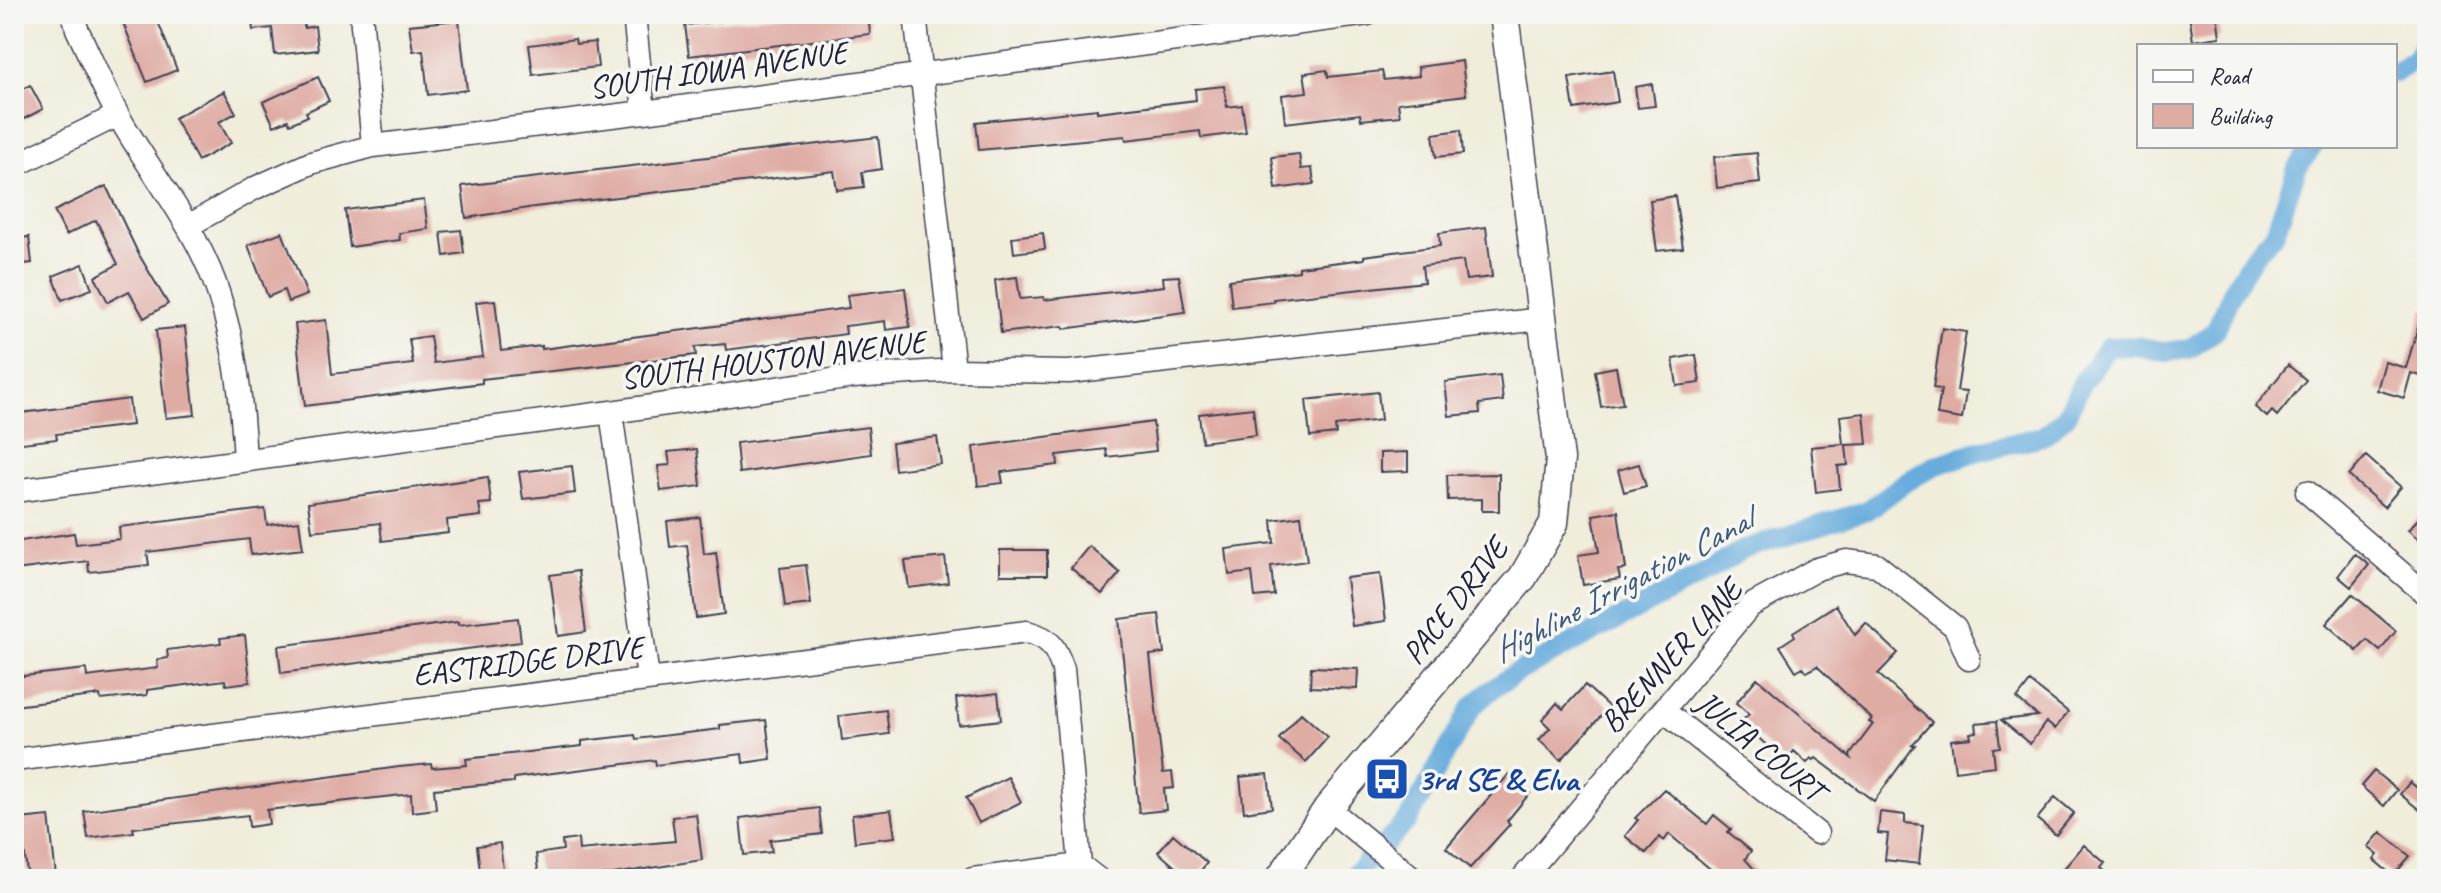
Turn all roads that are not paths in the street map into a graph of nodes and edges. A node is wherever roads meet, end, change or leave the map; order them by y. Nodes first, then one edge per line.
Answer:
1 (73, 14) edge
2 (361, 14) edge
3 (634, 14) edge
4 (915, 14) edge
5 (1368, 14) edge
6 (1504, 14) edge
7 (921, 75) junction
8 (644, 112) junction
9 (118, 115) junction
10 (373, 146) junction
11 (14, 166) edge
12 (188, 226) junction
13 (1542, 319) junction
14 (954, 370) junction
15 (611, 412) junction
16 (245, 460) junction
17 (14, 491) edge
18 (2307, 492) dead end
19 (2427, 595) edge
20 (1969, 659) dead end
21 (648, 678) junction
22 (1663, 710) junction
23 (14, 760) edge
24 (1328, 808) junction
25 (1817, 833) dead end
26 (1089, 872) edge
27 (973, 879) edge
28 (1280, 879) edge
29 (1414, 879) edge
30 (1522, 879) edge

1 - 9 street
2 - 10 street
3 - 8 street
4 - 7 street
5 - 7 street, SOUTH IOWA AVENUE
6 - 13 street, PACE DRIVE
7 - 8 street, SOUTH IOWA AVENUE
7 - 14 street
8 - 10 street, SOUTH IOWA AVENUE
9 - 11 street
9 - 12 street
10 - 12 street, SOUTH IOWA AVENUE
12 - 16 street
13 - 14 street, SOUTH HOUSTON AVENUE
13 - 24 street, PACE DRIVE
14 - 15 street, SOUTH HOUSTON AVENUE
15 - 16 street, SOUTH HOUSTON AVENUE
15 - 21 street
16 - 17 street, SOUTH HOUSTON AVENUE
18 - 19 street
20 - 22 street, BRENNER LANE
21 - 23 street, EASTRIDGE DRIVE
21 - 26 street, EASTRIDGE DRIVE
22 - 25 street, JULIA COURT
22 - 30 street, BRENNER LANE
24 - 28 street, PACE DRIVE
24 - 29 street
26 - 27 street

